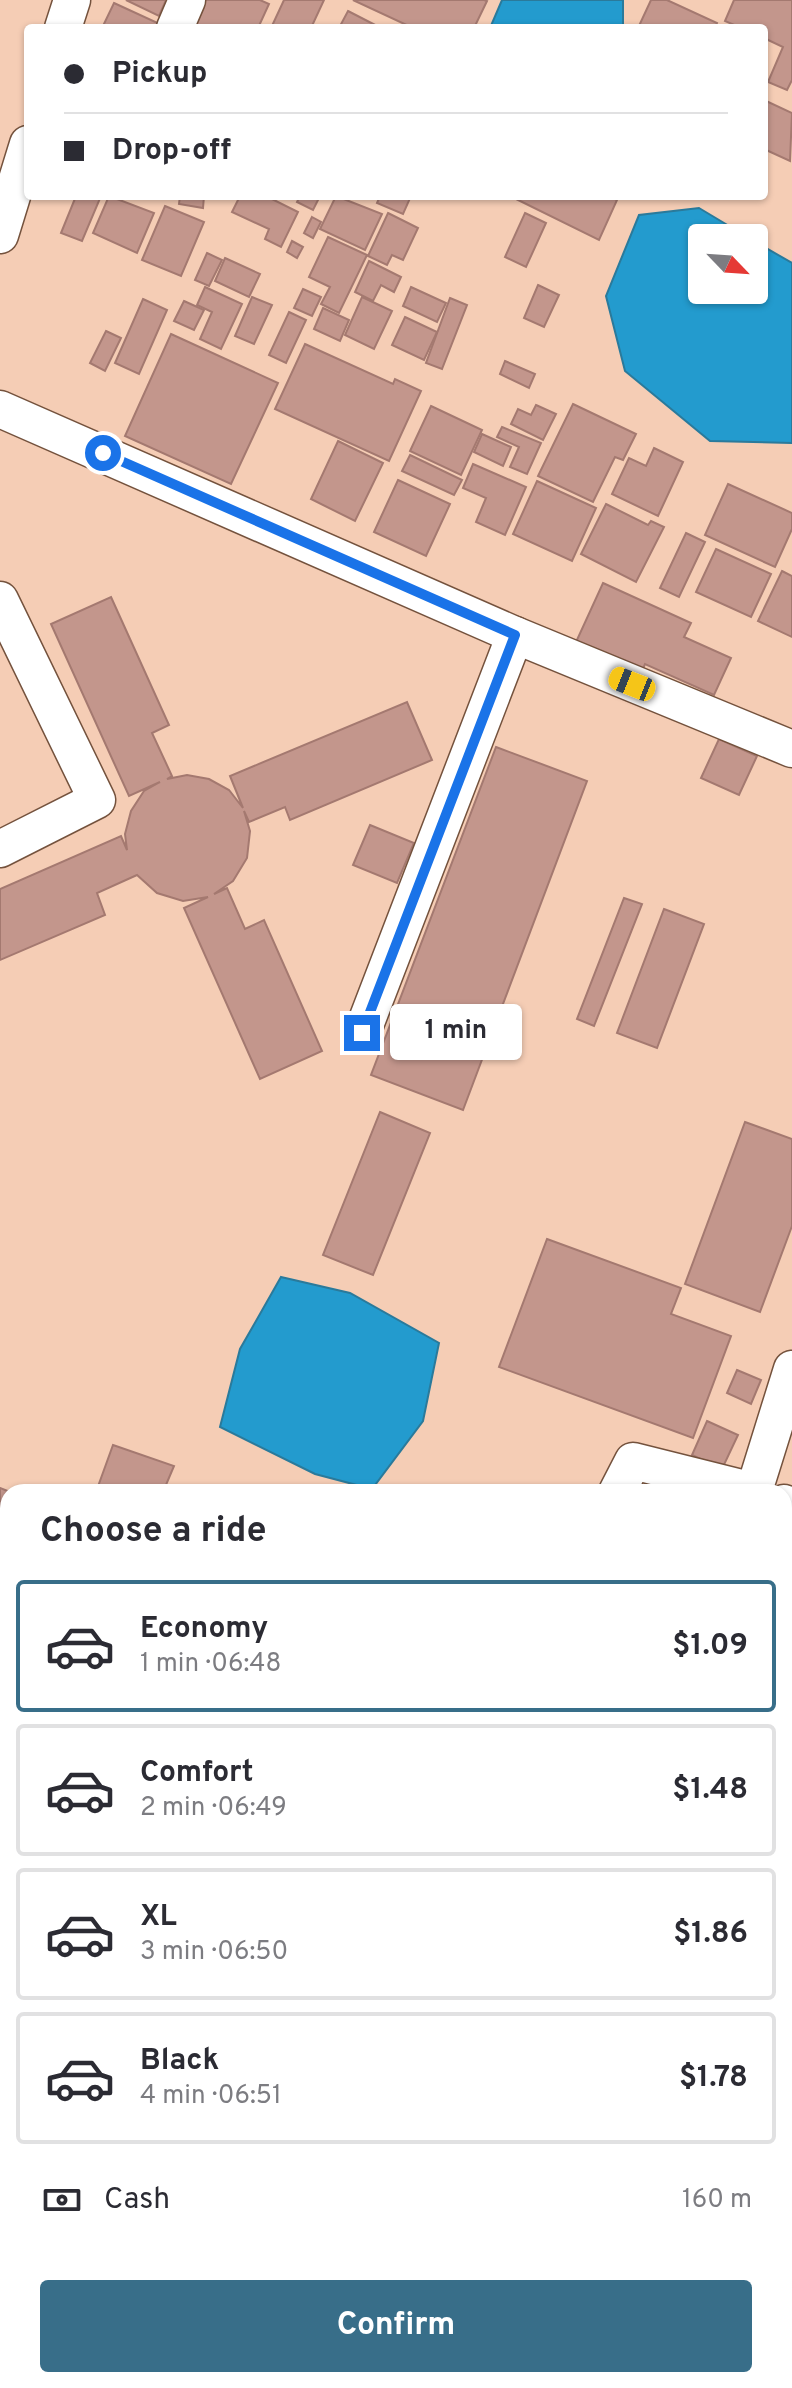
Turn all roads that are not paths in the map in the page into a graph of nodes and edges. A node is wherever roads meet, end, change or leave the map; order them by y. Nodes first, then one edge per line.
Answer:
1 (72, 0) edge
2 (187, 0) edge
3 (64, 24) edge
4 (177, 24) edge
5 (24, 157) edge
6 (0, 235) edge
7 (0, 409) edge
8 (0, 600) edge
9 (515, 635) junction
10 (792, 749) edge
11 (0, 849) edge
12 (362, 1033) dead end
13 (792, 1369) edge
14 (621, 1484) edge
15 (722, 1484) edge
16 (767, 1484) edge

1 - 3 street
2 - 4 street
5 - 6 street
7 - 9 street
8 - 11 street
9 - 10 street
9 - 12 street
13 - 16 street
14 - 15 street

